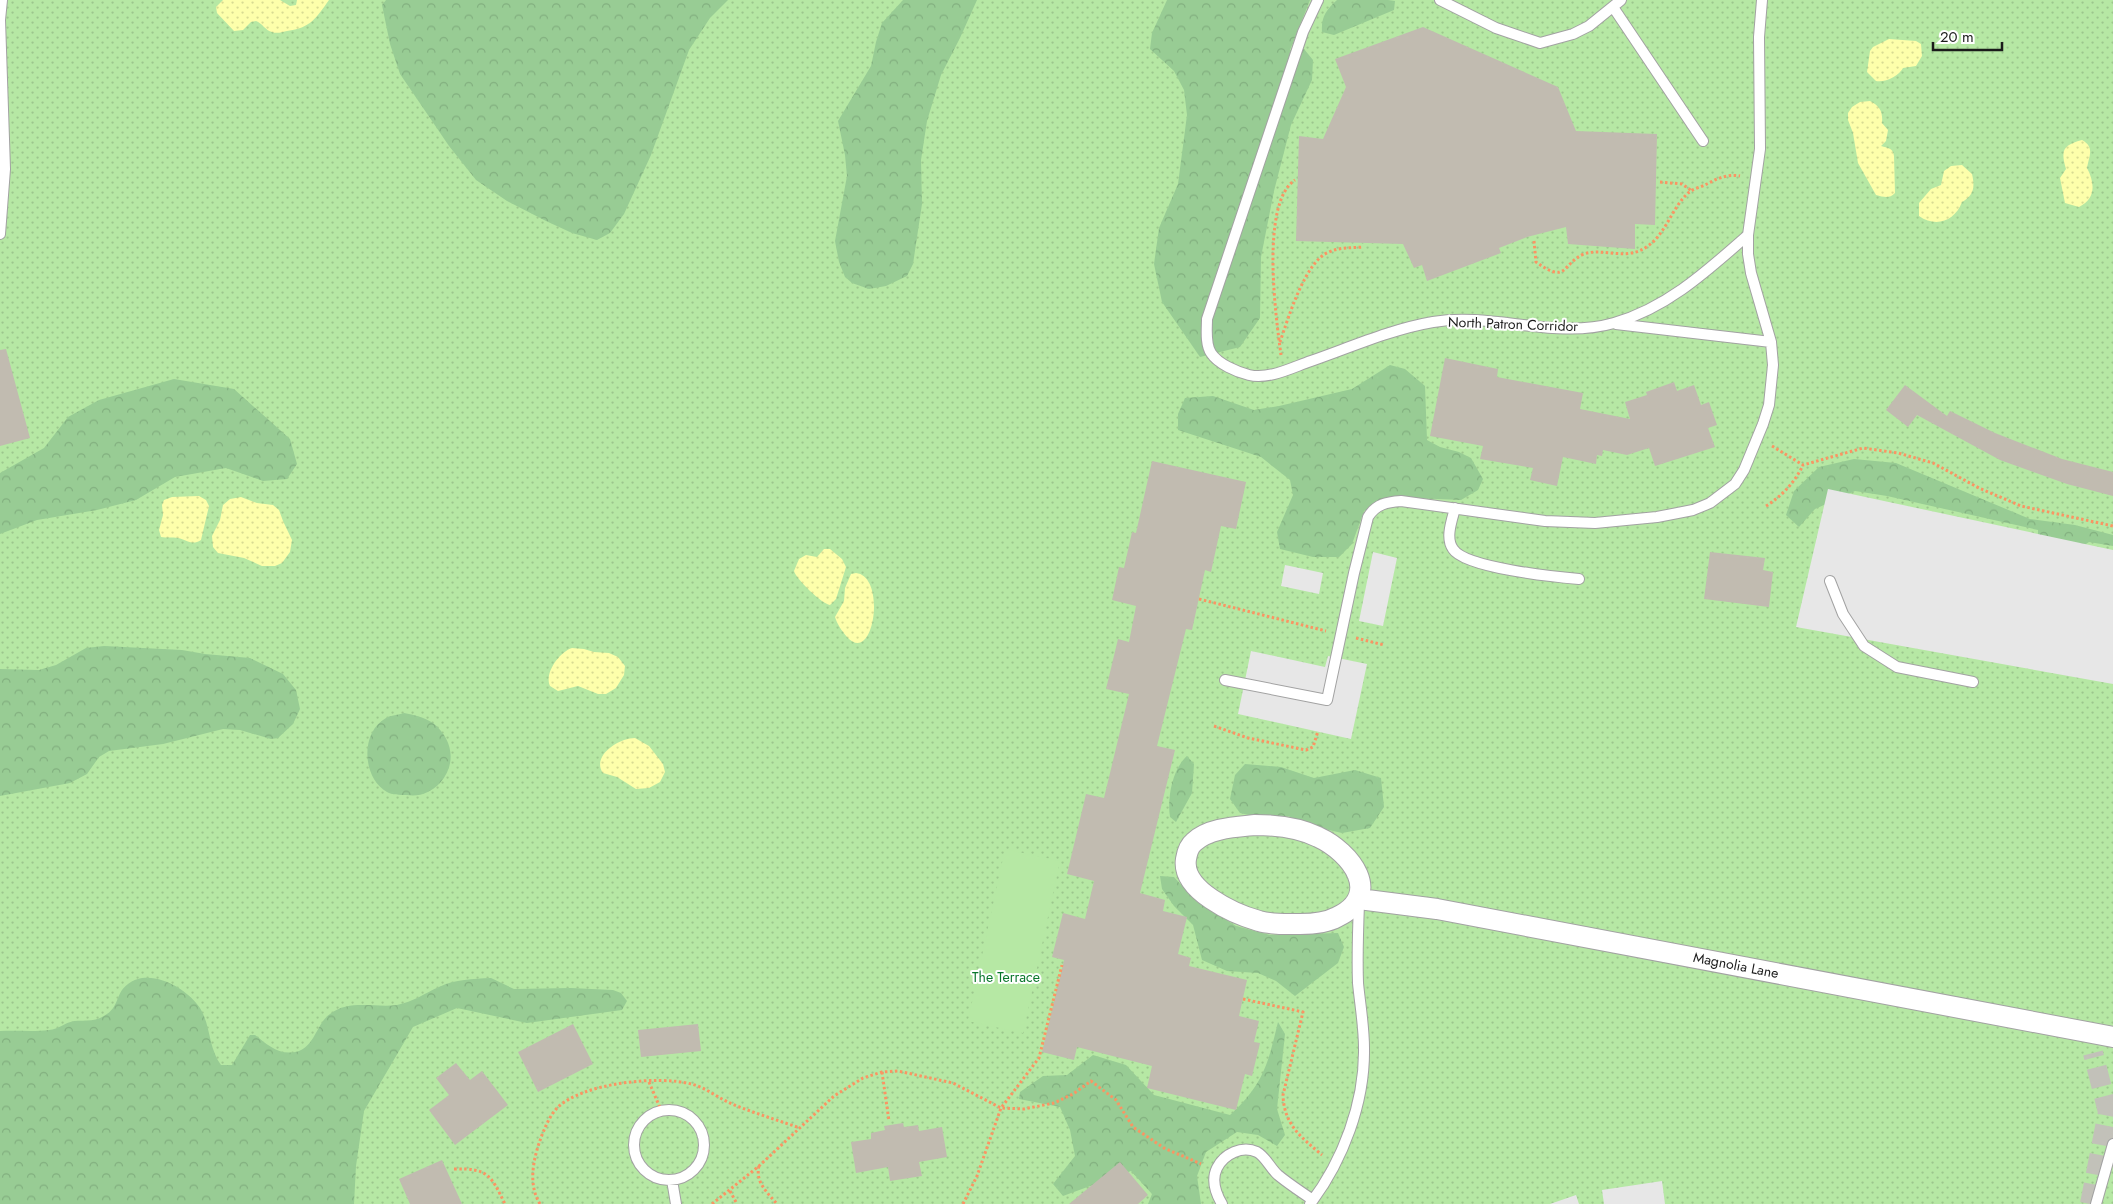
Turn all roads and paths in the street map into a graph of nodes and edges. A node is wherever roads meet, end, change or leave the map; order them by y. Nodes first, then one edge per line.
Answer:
1 (2, 0) edge
2 (1318, 0) edge
3 (1440, 0) edge
4 (1762, 0) edge
5 (1617, 4) edge
6 (1702, 141) dead end
7 (1756, 177) junction
8 (1295, 180) dead end
9 (1660, 182) dead end
10 (1692, 191) junction
11 (0, 234) edge
12 (1748, 235) junction
13 (1534, 241) dead end
14 (1363, 247) dead end
15 (1613, 323) junction
16 (1280, 342) junction
17 (1772, 342) junction
18 (1284, 371) junction
19 (1758, 438) junction
20 (1803, 465) junction
21 (1766, 506) dead end
22 (1454, 508) junction
23 (2113, 526) edge
24 (1580, 579) dead end
25 (1830, 581) dead end
26 (1198, 599) dead end
27 (1329, 631) dead end
28 (1347, 636) dead end
29 (1384, 645) dead end
30 (1225, 680) dead end
31 (1973, 682) dead end
32 (1214, 726) dead end
33 (1318, 731) dead end
34 (1359, 899) junction
35 (1062, 965) dead end
36 (1242, 999) dead end
37 (2113, 1037) edge
38 (882, 1072) junction
39 (650, 1082) junction
40 (1001, 1108) junction
41 (661, 1110) junction
42 (889, 1121) dead end
43 (800, 1128) junction
44 (2113, 1144) edge
45 (1334, 1165) junction
46 (759, 1166) junction
47 (1206, 1166) dead end
48 (454, 1170) dead end
49 (672, 1180) junction
50 (730, 1191) junction
51 (1311, 1202) edge
52 (505, 1204) edge
53 (540, 1204) edge
54 (676, 1204) edge
55 (712, 1204) edge
56 (737, 1204) edge
57 (776, 1204) edge
58 (963, 1204) edge
59 (1222, 1204) edge
60 (2096, 1204) edge

1 - 11 lane
2 - 18 lane, North Patron Corridor
3 - 5 lane
4 - 7 lane
5 - 6 lane
7 - 10 path
7 - 12 lane
8 - 16 path
9 - 10 path
10 - 13 path
12 - 15 lane, North Patron Corridor
12 - 17 lane
14 - 16 path
15 - 17 lane
15 - 18 lane, North Patron Corridor
16 - 18 path
17 - 19 lane
19 - 20 path
19 - 22 lane
20 - 21 path
20 - 23 path
22 - 24 lane
22 - 30 lane
25 - 31 lane
26 - 27 path
28 - 29 path
32 - 33 path
34 - 34 street
34 - 37 street, Magnolia Lane
34 - 45 lane
35 - 40 path
36 - 45 path
38 - 40 path
38 - 42 path
38 - 43 path
39 - 41 path
39 - 43 path
39 - 53 path
40 - 47 path
40 - 58 path
41 - 49 lane
41 - 49 lane
43 - 46 path
44 - 60 lane
45 - 51 lane
46 - 50 path
46 - 57 path
48 - 52 path
49 - 54 lane
50 - 55 path
50 - 56 path
51 - 59 lane

